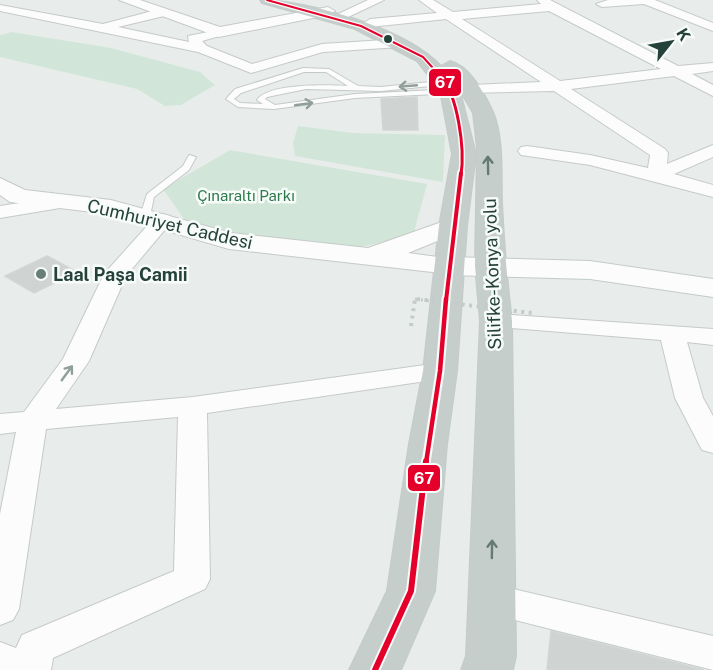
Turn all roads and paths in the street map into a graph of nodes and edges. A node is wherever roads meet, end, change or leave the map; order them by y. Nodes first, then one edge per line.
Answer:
1 (126, 0) edge
2 (267, 0) edge
3 (287, 0) edge
4 (425, 0) edge
5 (645, 0) edge
6 (38, 2) dead end
7 (547, 3) edge
8 (602, 4) dead end
9 (4, 8) edge
10 (347, 12) edge
11 (160, 13) junction
12 (451, 16) junction
13 (713, 18) edge
14 (698, 21) junction
15 (101, 27) junction
16 (713, 27) edge
17 (219, 32) junction
18 (400, 44) junction
19 (202, 49) junction
20 (713, 67) edge
21 (676, 70) junction
22 (458, 86) junction
23 (559, 86) junction
24 (356, 88) junction
25 (713, 91) edge
26 (274, 107) junction
27 (527, 151) dead end
28 (711, 153) edge
29 (192, 157) dead end
30 (656, 175) junction
31 (713, 191) edge
32 (5, 198) edge
33 (154, 218) junction
34 (453, 226) junction
35 (364, 257) junction
36 (450, 266) junction
37 (490, 266) junction
38 (706, 286) edge
39 (532, 313) dead end
40 (496, 321) junction
41 (411, 326) dead end
42 (672, 333) junction
43 (713, 337) edge
44 (440, 371) junction
45 (193, 406) junction
46 (33, 420) junction
47 (0, 424) edge
48 (713, 443) edge
49 (492, 600) junction
50 (0, 609) edge
51 (713, 654) edge
52 (0, 660) edge
53 (27, 670) edge
54 (31, 670) edge
55 (375, 670) edge
56 (487, 670) edge

1 - 11 street
2 - 10 highway, Silifke-Konya yolu
3 - 10 highway, Silifke-Konya yolu
4 - 12 street
5 - 8 street
5 - 14 street
6 - 9 street
7 - 12 street
7 - 21 street
9 - 15 street
10 - 12 street
10 - 17 street
10 - 18 highway, Silifke-Konya yolu
10 - 22 highway, Silifke-Konya yolu
11 - 15 street
11 - 17 street
12 - 23 street
13 - 14 street
14 - 16 street
15 - 19 street
17 - 19 street
18 - 19 street
18 - 22 highway, Silifke-Konya yolu
20 - 21 street
21 - 23 street
21 - 25 street
22 - 23 street
22 -> 24 lane
26 -> 22 lane
22 - 34 highway, Silifke-Konya yolu
37 -> 22 highway, Silifke-Konya yolu
23 - 30 street
24 - 26 lane
24 - 26 lane
27 - 30 street
28 - 30 street
29 - 33 lane
30 - 31 street
32 - 33 street, Cumhuriyet Caddesi
33 - 35 street, Cumhuriyet Caddesi
46 -> 33 street
34 - 35 street
34 - 36 highway, Silifke-Konya yolu
35 - 36 street, Cumhuriyet Caddesi
36 - 37 main road
36 - 44 highway, Silifke-Konya yolu
37 - 38 main road
37 - 40 highway, Silifke-Konya yolu
39 - 41 path, bridge
40 - 42 street
49 -> 40 highway, Silifke-Konya yolu
42 - 43 street
42 - 48 street
44 - 45 street
44 - 55 highway, Silifke-Konya yolu
45 - 46 street
45 - 54 street
46 - 47 street
46 - 50 street
49 - 51 street
49 - 56 highway, Silifke-Konya yolu
52 - 53 street

